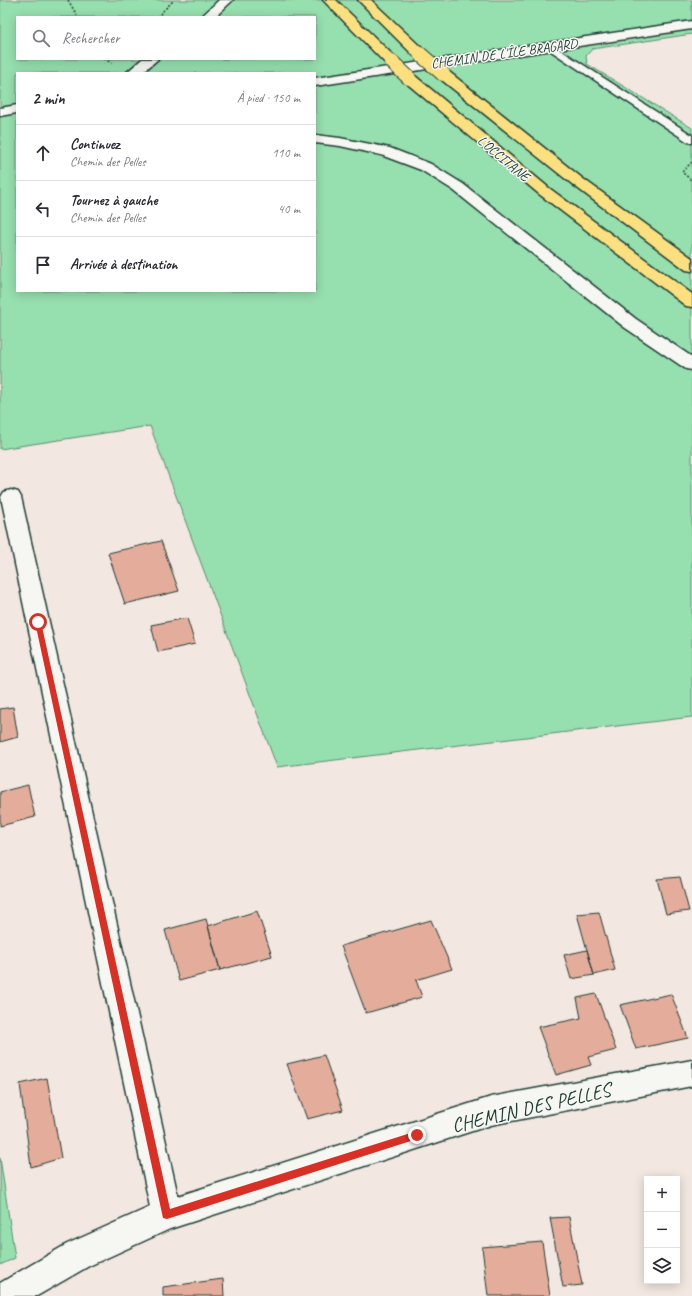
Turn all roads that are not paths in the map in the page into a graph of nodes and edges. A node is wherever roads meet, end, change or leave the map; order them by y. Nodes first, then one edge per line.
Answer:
1 (227, 0) edge
2 (329, 0) edge
3 (364, 0) edge
4 (208, 16) edge
5 (692, 25) edge
6 (551, 47) junction
7 (150, 60) edge
8 (134, 72) edge
9 (316, 82) edge
10 (16, 109) edge
11 (0, 112) edge
12 (316, 139) edge
13 (692, 140) edge
14 (692, 266) edge
15 (692, 302) edge
16 (692, 365) edge
17 (11, 497) dead end
18 (692, 1073) edge
19 (167, 1214) junction
20 (6, 1296) edge

1 - 4 street
2 - 15 highway, L'OCCITANE, bridge
3 - 14 highway, L'OCCITANE, bridge
5 - 6 street, CHEMIN DE L'ÎLE BRAGARD
6 - 9 street, CHEMIN DE L'ÎLE BRAGARD
6 - 13 lane
7 - 8 street
10 - 11 street
12 - 16 street
17 - 19 street
18 - 19 street, CHEMIN DES PELLES
19 - 20 street, CHEMIN DES PELLES

